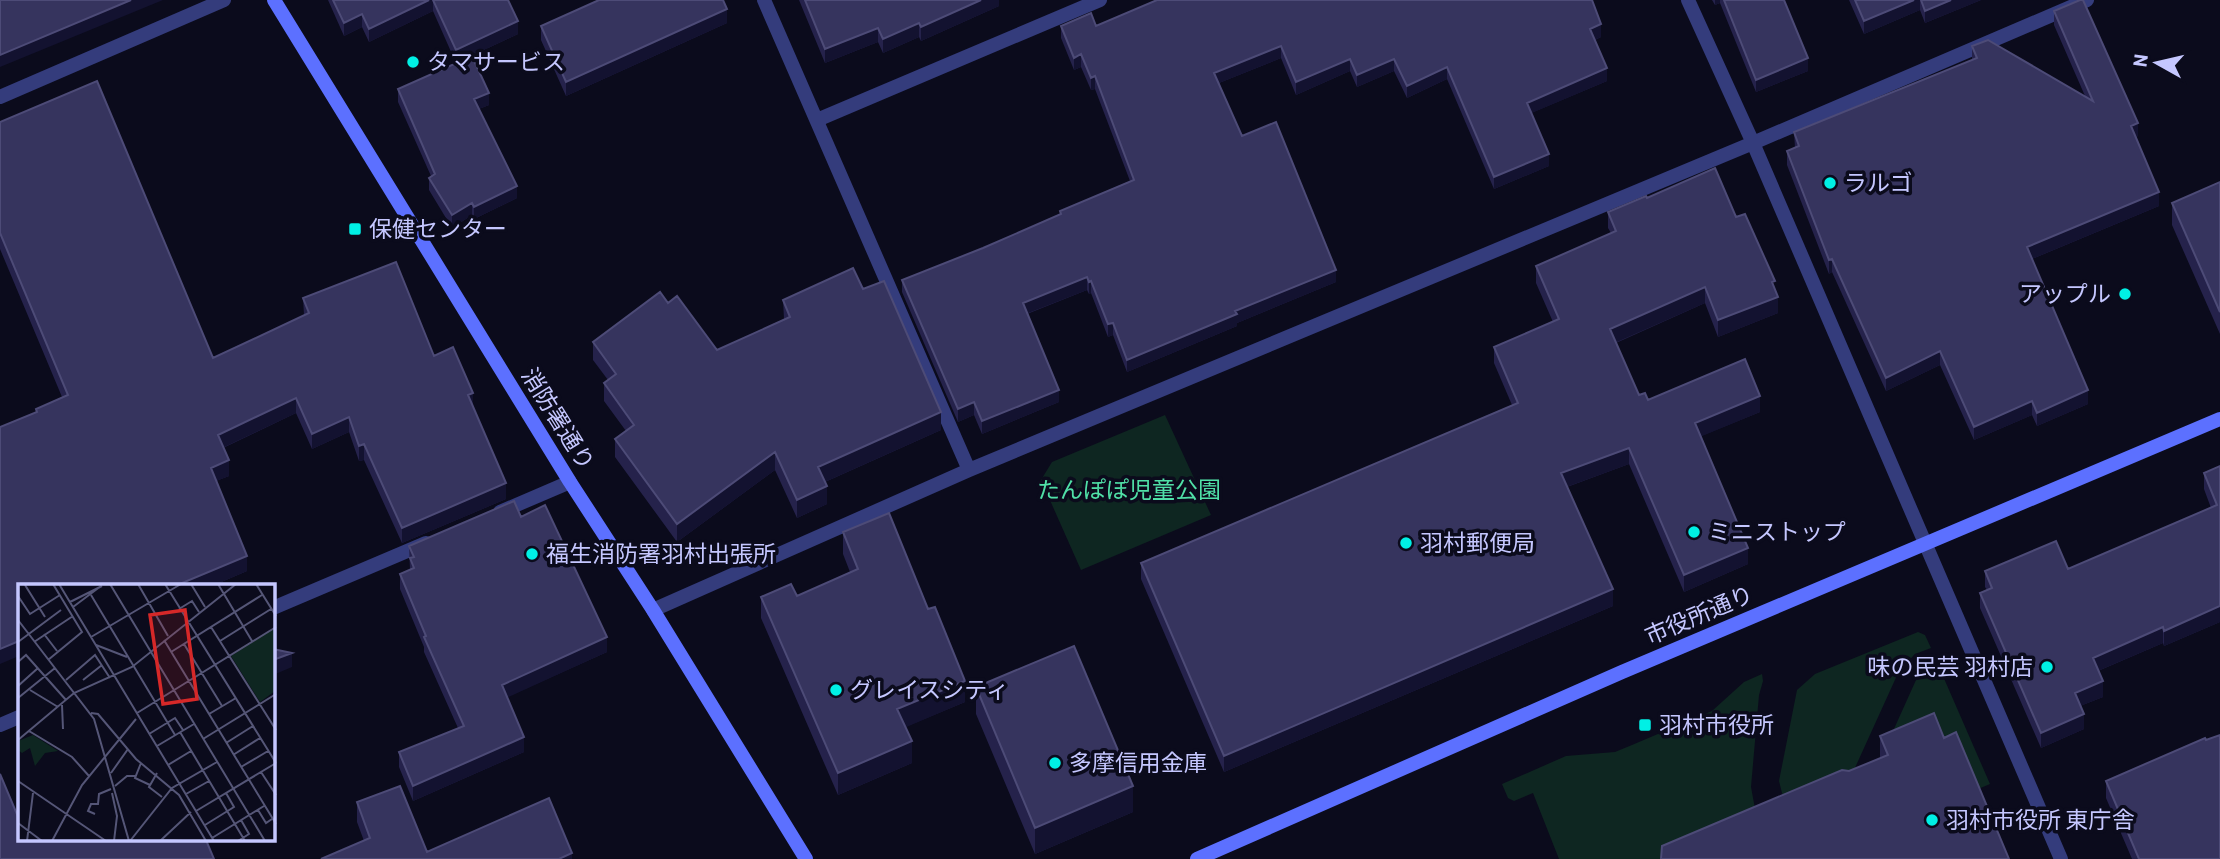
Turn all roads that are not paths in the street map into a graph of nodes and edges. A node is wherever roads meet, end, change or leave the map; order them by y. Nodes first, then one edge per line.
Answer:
1 (224, 0) edge
2 (274, 0) edge
3 (764, 0) edge
4 (1100, 0) edge
5 (1688, 0) edge
6 (2087, 0) edge
7 (0, 97) edge
8 (817, 120) junction
9 (1753, 143) junction
10 (2220, 419) edge
11 (969, 470) junction
12 (570, 482) junction
13 (481, 520) edge
14 (443, 537) edge
15 (1926, 544) junction
16 (275, 607) edge
17 (653, 610) junction
18 (18, 716) edge
19 (0, 725) edge
20 (806, 859) edge
21 (1197, 859) edge
22 (2061, 859) edge

1 - 7 street
2 - 12 street, 消防署通り
3 - 8 street
4 - 8 street
5 - 9 street
6 - 9 street
8 - 11 street
9 - 11 street
9 - 15 street
10 - 15 street, 市役所通り
11 - 17 street
12 - 13 street
12 - 17 street, 消防署通り
14 - 16 street
15 - 21 street, 市役所通り
15 - 22 street
17 - 20 street, 消防署通り
18 - 19 street

